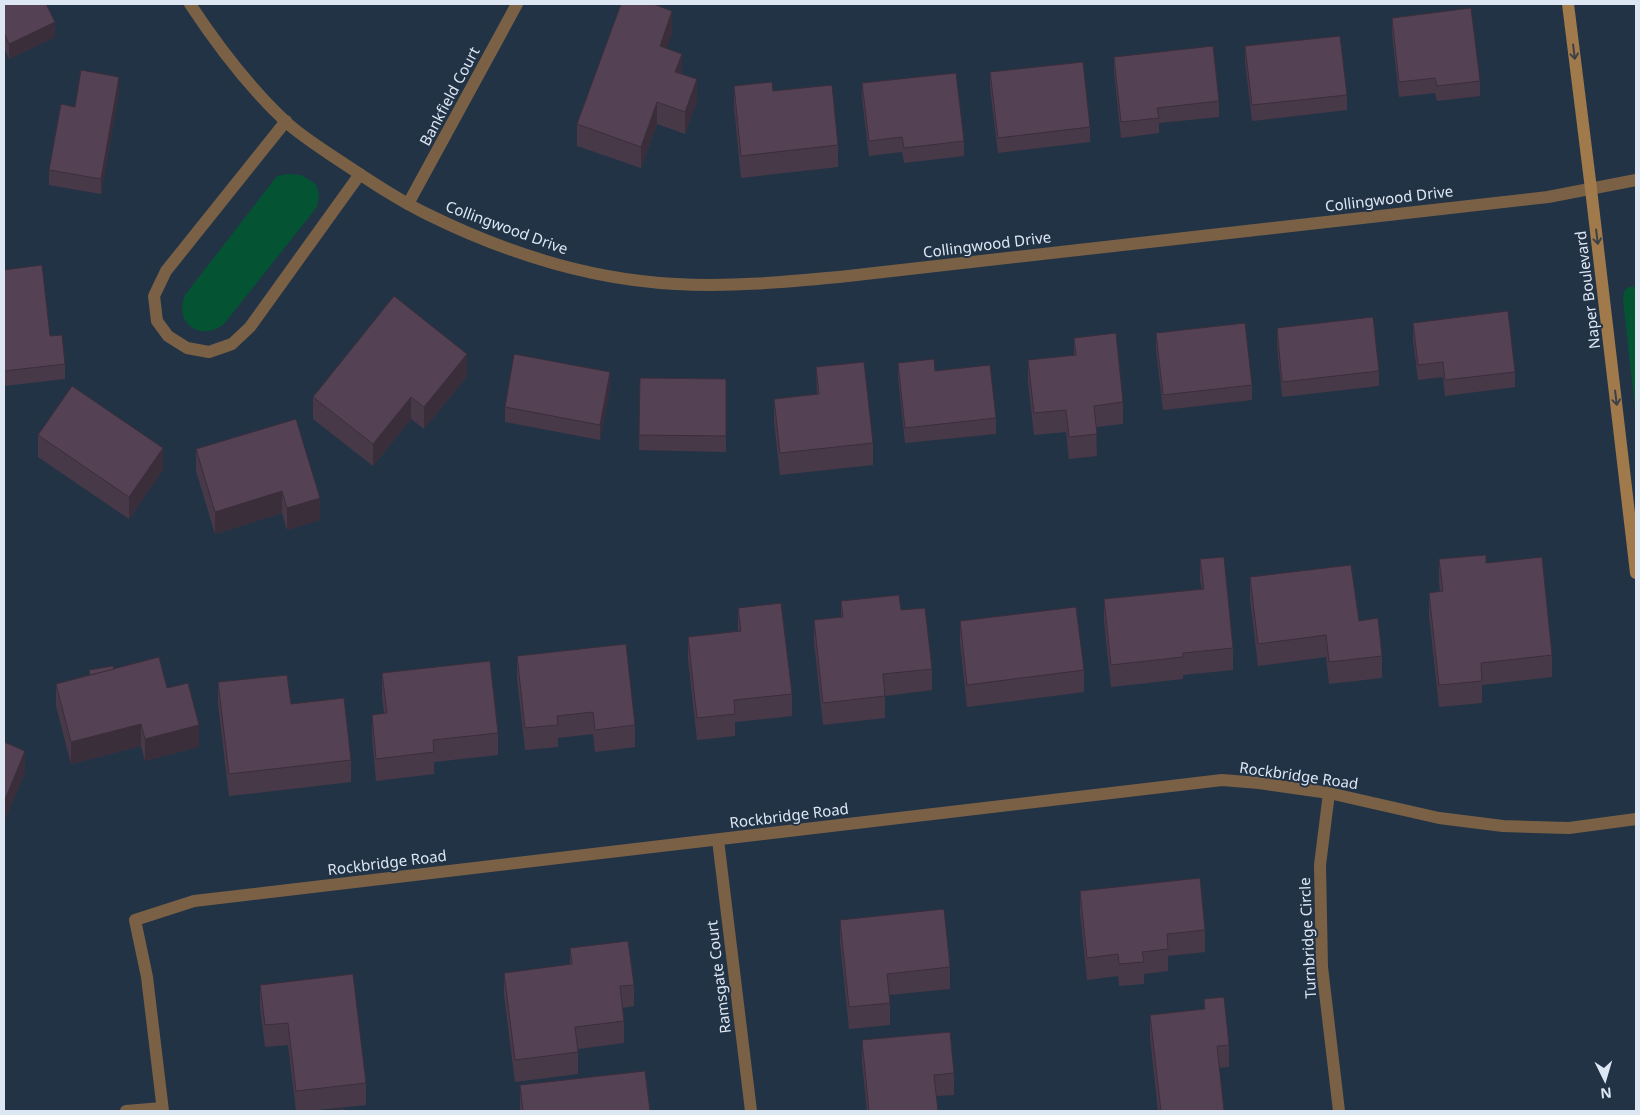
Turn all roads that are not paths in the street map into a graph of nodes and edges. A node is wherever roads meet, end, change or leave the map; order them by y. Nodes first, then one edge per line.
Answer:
1 (190, 4) edge
2 (517, 4) edge
3 (1568, 4) edge
4 (286, 121) junction
5 (360, 174) junction
6 (1636, 180) edge
7 (1592, 188) junction
8 (408, 204) junction
9 (1636, 573) edge
10 (1329, 792) junction
11 (1636, 819) edge
12 (718, 840) junction
13 (162, 1110) edge
14 (126, 1111) edge
15 (751, 1111) edge
16 (1339, 1111) edge

1 - 4 street, Collingwood Drive
2 - 8 street, Bankfield Court
3 -> 7 main road, Naper Boulevard
4 - 5 street, Collingwood Drive
4 - 5 street
5 - 8 street, Collingwood Drive
6 - 7 street, Collingwood Drive
7 - 8 street, Collingwood Drive
7 -> 9 main road, Naper Boulevard
10 - 11 street, Rockbridge Road
10 - 12 street, Rockbridge Road
10 - 16 street, Turnbridge Circle
12 - 13 street, Rockbridge Road
12 - 15 street, Ramsgate Court
13 - 14 street

